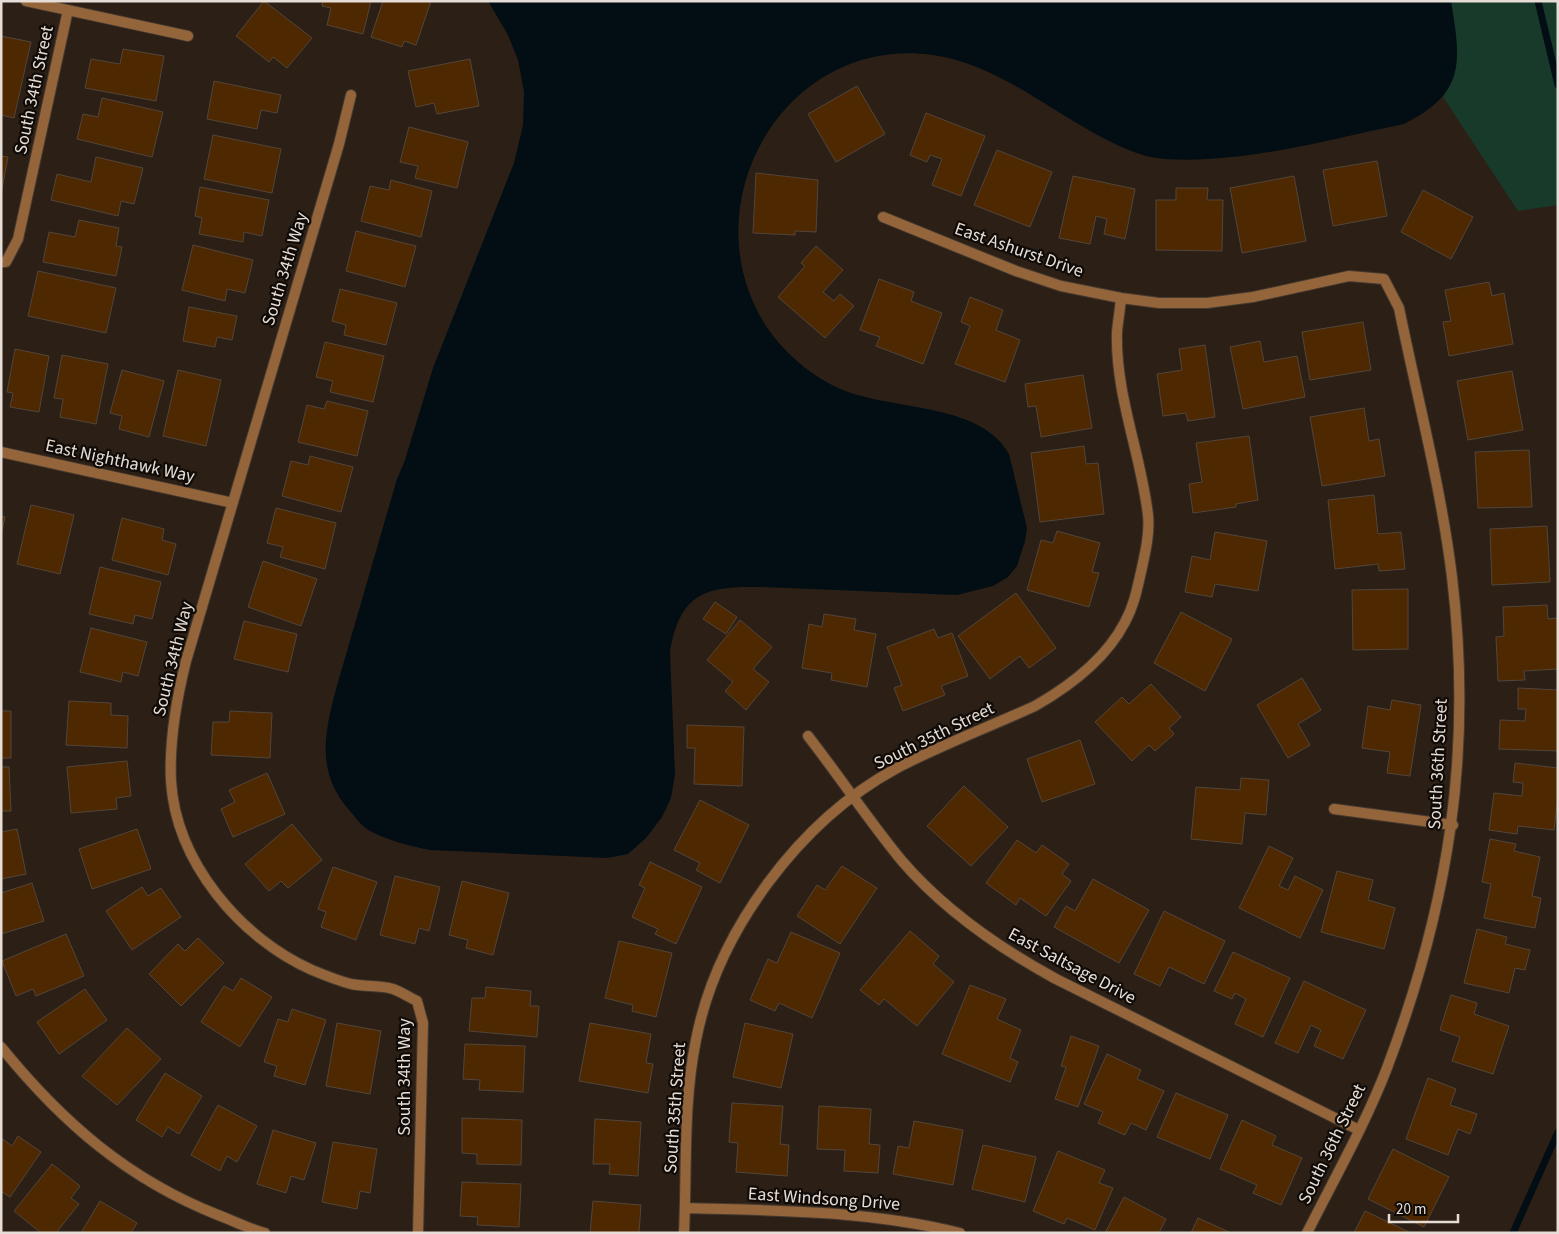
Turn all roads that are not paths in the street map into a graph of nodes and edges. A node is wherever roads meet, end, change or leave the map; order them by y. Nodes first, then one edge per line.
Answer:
1 (26, 1) edge
2 (68, 10) junction
3 (188, 36) dead end
4 (351, 95) dead end
5 (883, 217) dead end
6 (4, 262) edge
7 (1384, 279) joint
8 (1121, 298) junction
9 (1, 452) edge
10 (233, 503) junction
11 (808, 736) dead end
12 (855, 797) junction
13 (1334, 809) dead end
14 (1453, 825) junction
15 (1, 1046) edge
16 (1359, 1130) junction
17 (685, 1208) junction
18 (265, 1233) edge
19 (418, 1233) edge
20 (684, 1233) edge
21 (960, 1233) edge
22 (1307, 1233) edge

1 - 2 street
2 - 3 street
2 - 6 street, South 34th Street
4 - 10 street, South 34th Way
5 - 8 street, East Ashurst Drive
7 - 8 street, East Ashurst Drive
7 - 14 street, South 36th Street
8 - 12 street, South 35th Street
9 - 10 street, East Nighthawk Way
10 - 19 street, South 34th Way
11 - 12 street, East Saltsage Drive
12 - 16 street, East Saltsage Drive
12 - 17 street, South 35th Street
13 - 14 street
14 - 16 street, South 36th Street
15 - 18 street
16 - 22 street, South 36th Street
17 - 20 street, South 35th Street
17 - 21 street, East Windsong Drive

